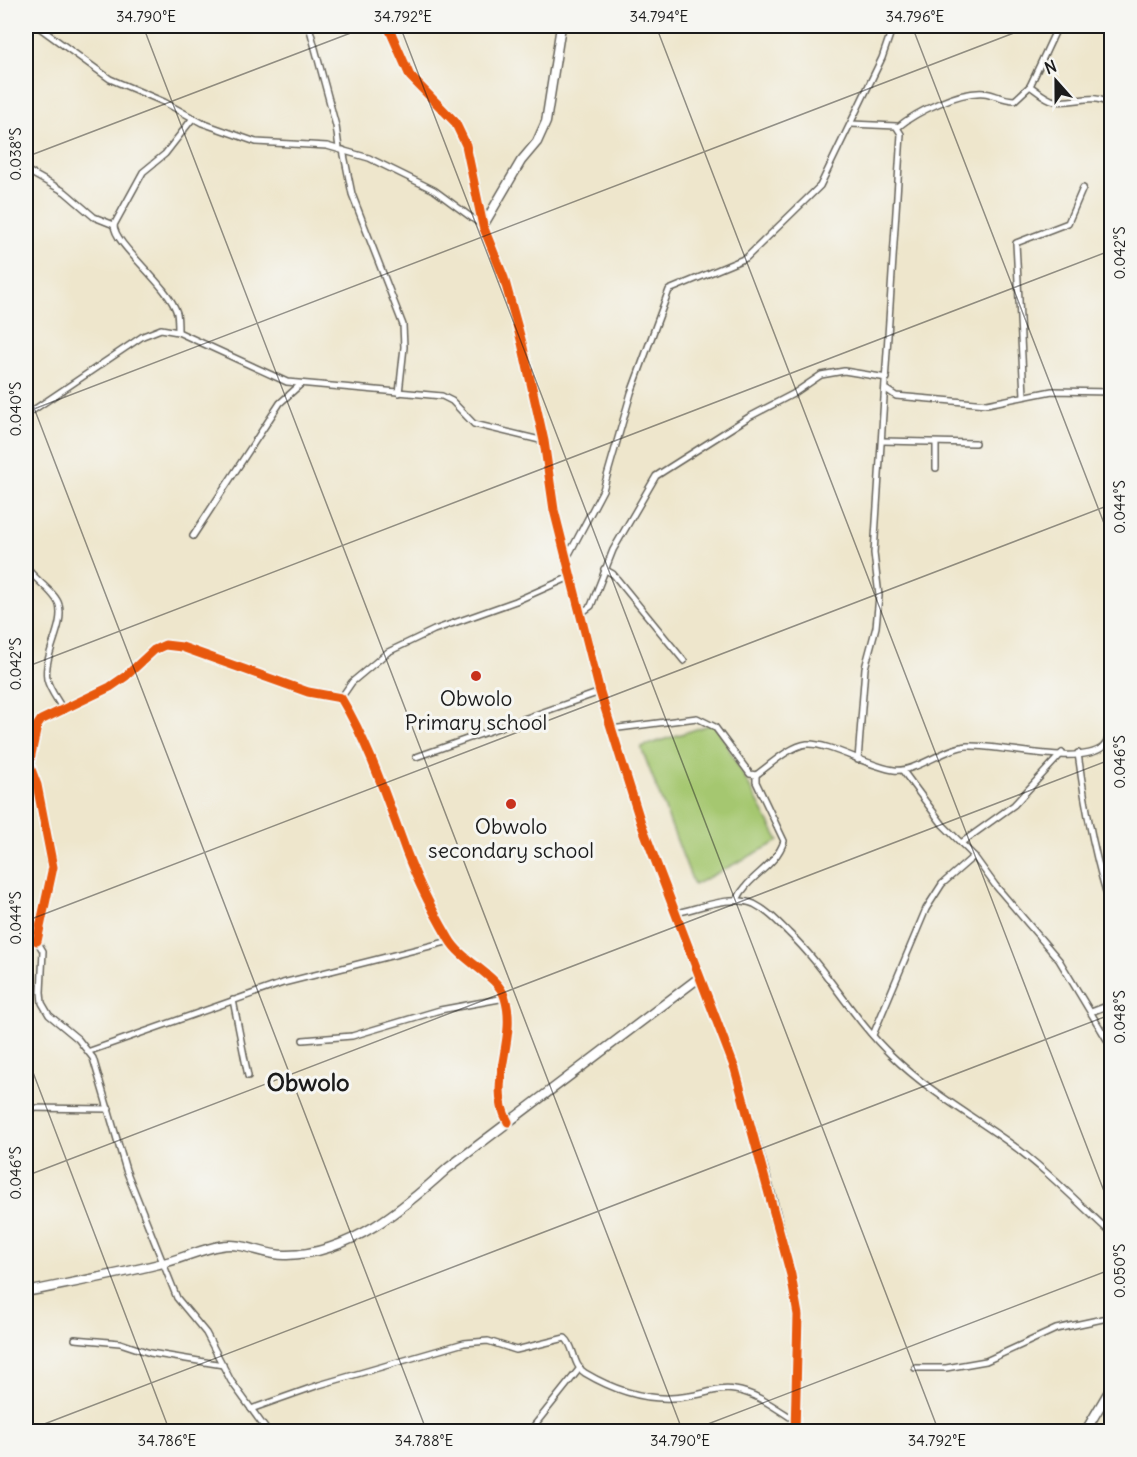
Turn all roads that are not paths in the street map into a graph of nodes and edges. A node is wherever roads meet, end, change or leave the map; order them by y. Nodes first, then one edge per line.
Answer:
1 (37, 26) edge
2 (309, 26) edge
3 (388, 26) edge
4 (561, 26) edge
5 (893, 26) edge
6 (1058, 26) edge
7 (1030, 86) junction
8 (1112, 106) edge
9 (193, 118) junction
10 (851, 124) junction
11 (897, 128) junction
12 (341, 149) junction
13 (26, 170) edge
14 (1083, 188) dead end
15 (114, 225) junction
16 (483, 226) junction
17 (178, 332) junction
18 (887, 378) junction
19 (300, 384) junction
20 (887, 390) junction
21 (1111, 392) edge
22 (399, 393) junction
23 (1024, 395) junction
24 (26, 415) edge
25 (1112, 430) edge
26 (544, 441) junction
27 (882, 441) junction
28 (975, 443) dead end
29 (936, 444) junction
30 (936, 468) dead end
31 (193, 536) dead end
32 (566, 559) junction
33 (26, 567) edge
34 (604, 569) junction
35 (570, 577) junction
36 (580, 614) junction
37 (684, 661) dead end
38 (600, 692) junction
39 (341, 698) junction
40 (62, 708) junction
41 (1112, 717) edge
42 (611, 729) junction
43 (1062, 753) junction
44 (1078, 753) junction
45 (416, 757) dead end
46 (858, 760) junction
47 (903, 771) junction
48 (756, 775) junction
49 (961, 843) junction
50 (974, 856) junction
51 (737, 900) junction
52 (1112, 912) edge
53 (675, 913) junction
54 (26, 931) edge
55 (37, 941) junction
56 (450, 941) junction
57 (700, 977) junction
58 (505, 998) junction
59 (233, 1000) junction
60 (1112, 1004) edge
61 (1092, 1012) junction
62 (873, 1035) junction
63 (303, 1040) dead end
64 (1112, 1048) edge
65 (90, 1051) junction
66 (248, 1076) dead end
67 (26, 1108) edge
68 (109, 1109) junction
69 (508, 1122) junction
70 (1112, 1234) edge
71 (161, 1264) junction
72 (26, 1292) edge
73 (1112, 1317) edge
74 (75, 1339) dead end
75 (223, 1365) junction
76 (579, 1368) junction
77 (915, 1368) dead end
78 (1112, 1386) edge
79 (251, 1409) junction
80 (796, 1421) junction
81 (26, 1427) edge
82 (55, 1431) edge
83 (268, 1431) edge
84 (529, 1431) edge
85 (795, 1431) edge
86 (1085, 1431) edge

1 - 9 street
2 - 12 street
3 - 16 street
4 - 16 street
5 - 10 street
6 - 7 street
7 - 8 street
7 - 11 street
9 - 12 street
9 - 15 street
10 - 11 street
10 - 32 street
11 - 18 street
12 - 16 street
12 - 22 street
13 - 15 street
14 - 23 street
15 - 17 street
16 - 26 street
17 - 19 street
17 - 24 street
18 - 20 street
18 - 34 street
19 - 22 street
19 - 31 street
20 - 23 street
20 - 27 street
21 - 23 street
21 - 25 street
22 - 26 street
26 - 32 street
27 - 29 street
27 - 46 street
28 - 29 street
29 - 30 street
32 - 35 street
33 - 40 street
34 - 36 street
34 - 37 street
35 - 36 street
35 - 39 street
36 - 38 street
38 - 42 street
38 - 45 street
39 - 40 street
39 - 56 street
40 - 55 street
41 - 44 street
42 - 48 street
42 - 53 street
43 - 44 street
43 - 47 street
43 - 49 street
44 - 52 street
46 - 47 street
46 - 48 street
47 - 49 street
48 - 51 street
49 - 50 street
50 - 61 street
50 - 62 street
51 - 53 street
51 - 62 street
53 - 57 street
54 - 55 street
55 - 65 street
56 - 58 street
56 - 59 street
57 - 69 street
57 - 80 street
58 - 63 street
58 - 69 street
59 - 65 street
59 - 66 street
60 - 61 street
61 - 64 street
62 - 70 street
65 - 68 street
67 - 68 street
68 - 71 street
69 - 71 street
71 - 72 street
71 - 75 street
73 - 77 street
74 - 75 street
75 - 79 street
76 - 79 street
76 - 80 street
76 - 84 street
78 - 86 street
79 - 83 street
80 - 85 street
81 - 82 street

